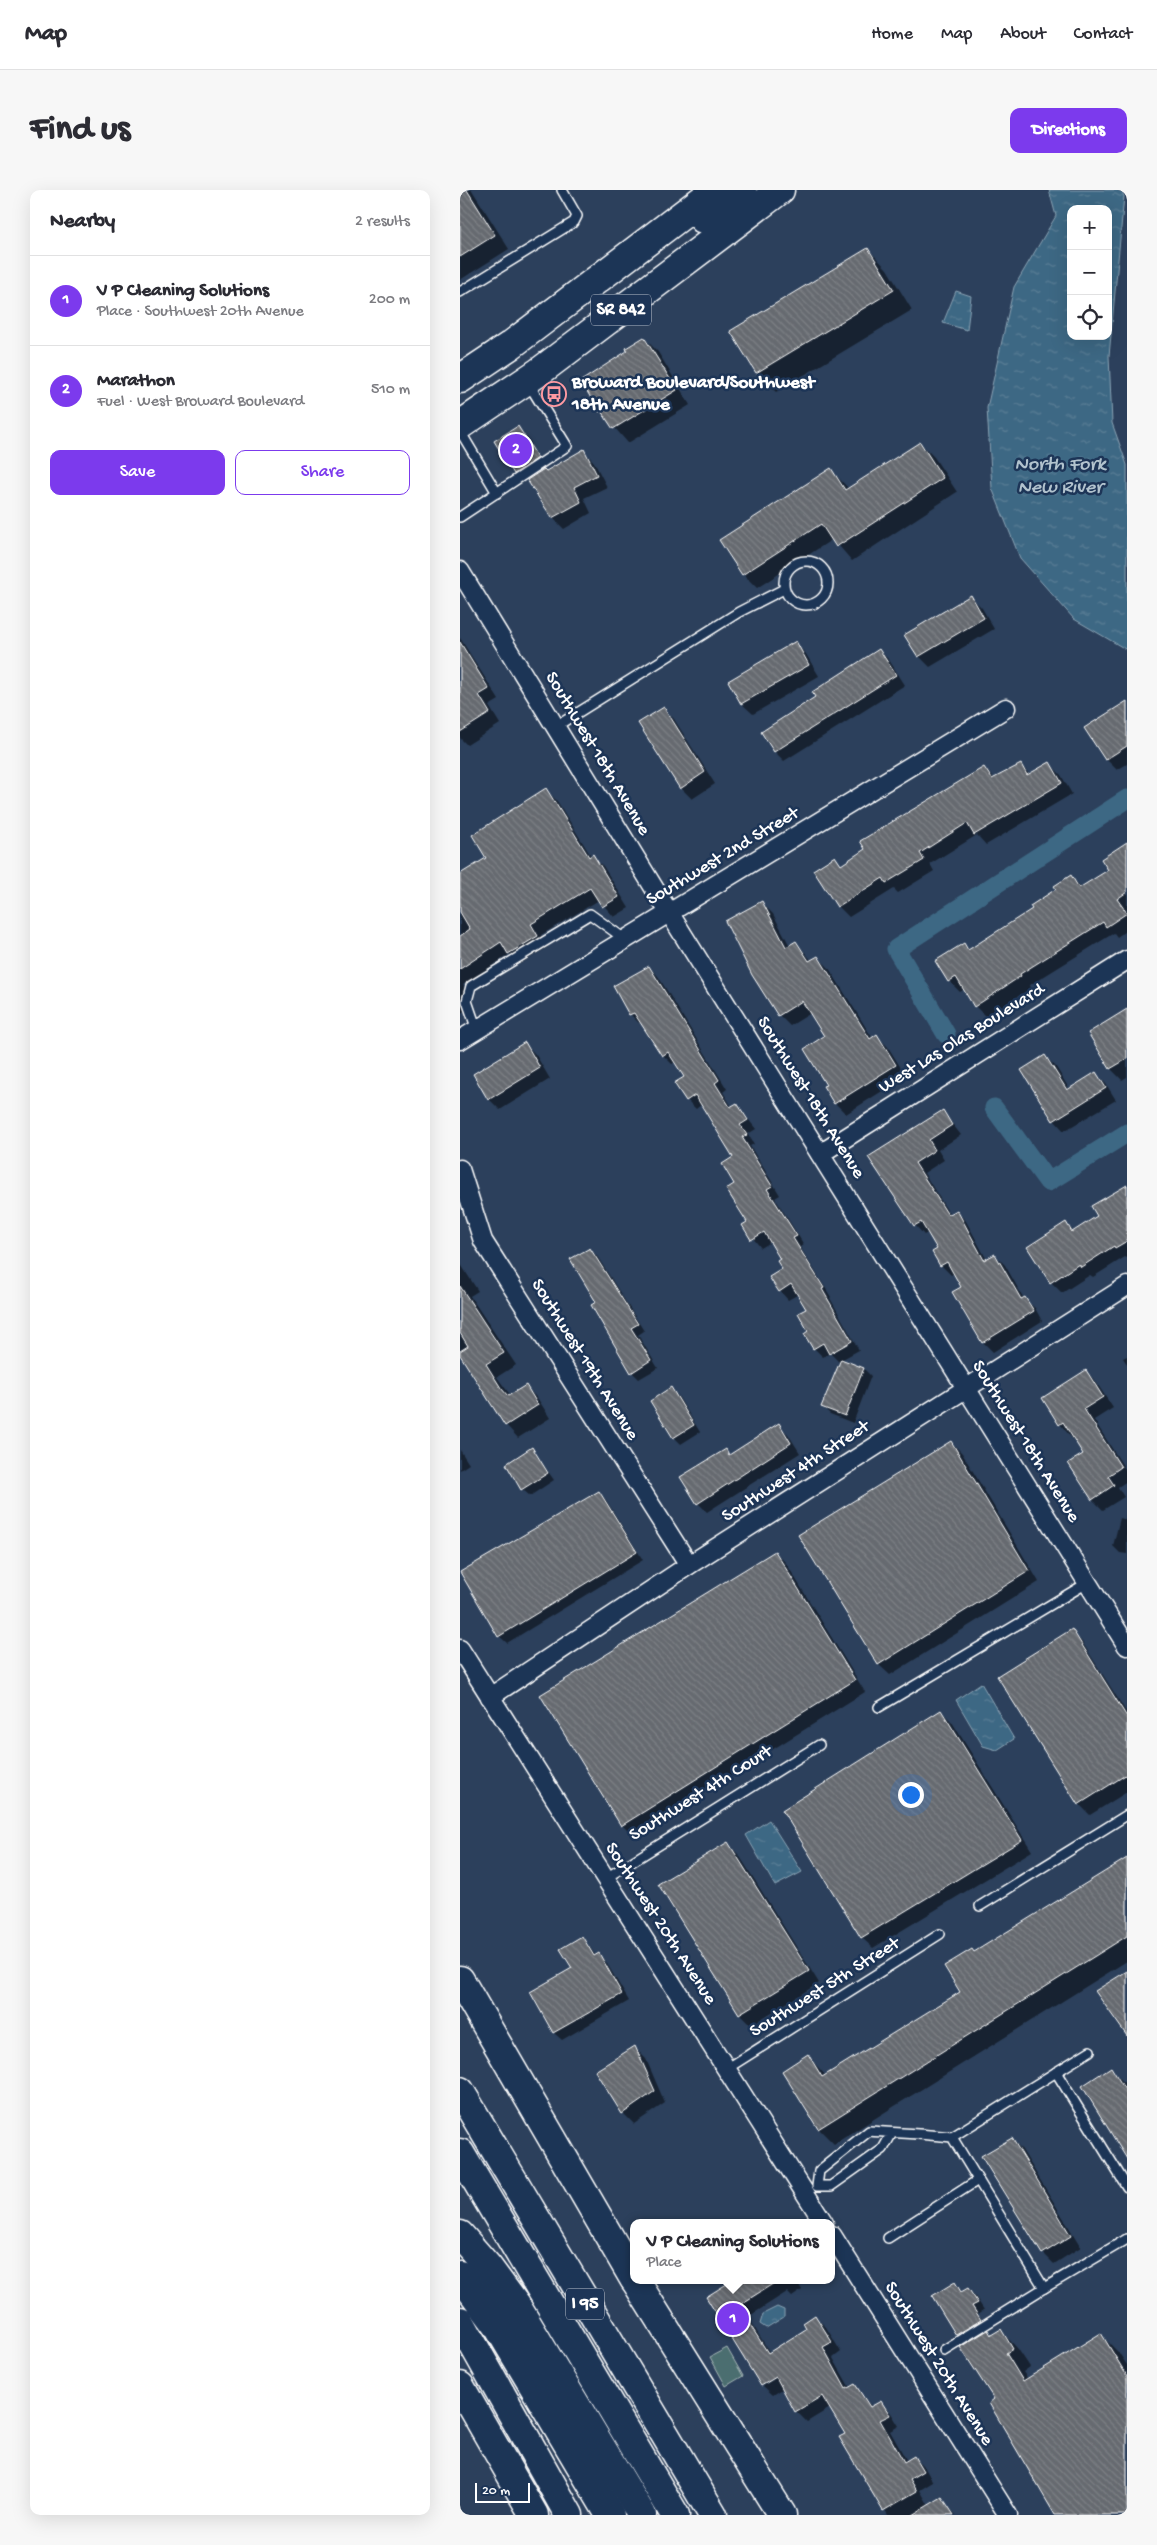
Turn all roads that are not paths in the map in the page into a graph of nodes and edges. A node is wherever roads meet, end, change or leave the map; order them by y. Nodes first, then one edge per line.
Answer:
1 (562, 190) edge
2 (715, 190) edge
3 (742, 190) edge
4 (780, 190) edge
5 (664, 277) junction
6 (460, 292) edge
7 (460, 379) edge
8 (527, 381) junction
9 (460, 425) edge
10 (460, 431) edge
11 (497, 493) junction
12 (460, 517) edge
13 (460, 571) edge
14 (784, 589) junction
15 (1006, 708) dead end
16 (556, 727) junction
17 (670, 914) junction
18 (626, 940) junction
19 (1127, 960) edge
20 (476, 1030) junction
21 (460, 1040) edge
22 (820, 1154) junction
23 (460, 1169) edge
24 (1127, 1286) edge
25 (966, 1387) junction
26 (689, 1566) junction
27 (1087, 1583) junction
28 (1122, 1626) edge
29 (1127, 1646) edge
30 (460, 1649) edge
31 (490, 1697) junction
32 (878, 1707) dead end
33 (819, 1745) dead end
34 (1127, 1815) edge
35 (606, 1878) junction
36 (980, 1906) dead end
37 (940, 1934) dead end
38 (460, 1980) edge
39 (1090, 2051) dead end
40 (728, 2068) junction
41 (1056, 2072) junction
42 (460, 2091) edge
43 (892, 2133) junction
44 (952, 2137) junction
45 (460, 2153) edge
46 (978, 2180) junction
47 (1127, 2187) edge
48 (811, 2189) junction
49 (822, 2219) edge
50 (460, 2235) edge
51 (888, 2238) dead end
52 (1127, 2239) edge
53 (835, 2240) edge
54 (630, 2271) edge
55 (460, 2275) edge
56 (638, 2284) edge
57 (1044, 2288) junction
58 (460, 2321) edge
59 (944, 2350) dead end
60 (460, 2386) edge
61 (558, 2400) junction
62 (534, 2515) edge
63 (568, 2515) edge
64 (610, 2515) edge
65 (642, 2515) edge
66 (675, 2515) edge
67 (713, 2515) edge
68 (782, 2515) edge
69 (1008, 2515) edge

1 - 6 lane
2 - 7 main road, SR 842
3 - 5 main road
4 - 5 main road, SR 842
5 - 8 main road, SR 842
8 - 9 main road, SR 842
8 - 11 lane
10 - 11 lane
11 - 12 lane
13 - 16 street, Southwest 18th Avenue
14 - 14 lane
14 - 16 lane
15 - 17 street, Southwest 2nd Street
16 - 17 street, Southwest 18th Avenue
17 - 18 street, Southwest 2nd Street
17 - 22 street, Southwest 18th Avenue
18 - 20 street, Southwest 2nd Street
18 - 20 lane
19 - 22 street, West Las Olas Boulevard
20 - 21 street, Southwest 2nd Street
22 - 25 street, Southwest 18th Avenue
23 - 26 street, Southwest 19th Avenue
24 - 25 street, Southwest 4th Street
25 - 26 street, Southwest 4th Street
25 - 27 street, Southwest 18th Avenue
26 - 31 street, Southwest 4th Street
27 - 28 street, Southwest 18th Avenue
27 - 32 lane
28 - 29 street, Southwest 18th Avenue
30 - 31 street, Southwest 20th Avenue
31 - 35 street, Southwest 20th Avenue
33 - 35 lane, Southwest 4th Court
34 - 36 lane
35 - 40 street, Southwest 20th Avenue
37 - 40 lane, Southwest 5th Street
38 - 54 main road
39 - 41 lane
40 - 48 street, Southwest 20th Avenue
41 - 44 lane
41 - 47 lane
42 - 67 main road, I 95
43 - 44 lane
43 - 48 lane
43 - 48 lane
44 - 46 lane
45 - 66 main road
46 - 51 lane
46 - 57 lane
48 - 49 street, Southwest 20th Avenue
50 - 61 main road
52 - 57 lane
53 - 69 street, Southwest 20th Avenue
55 - 61 main road
56 - 68 main road
57 - 59 lane
58 - 63 main road
60 - 62 main road
61 - 64 main road
61 - 65 main road

